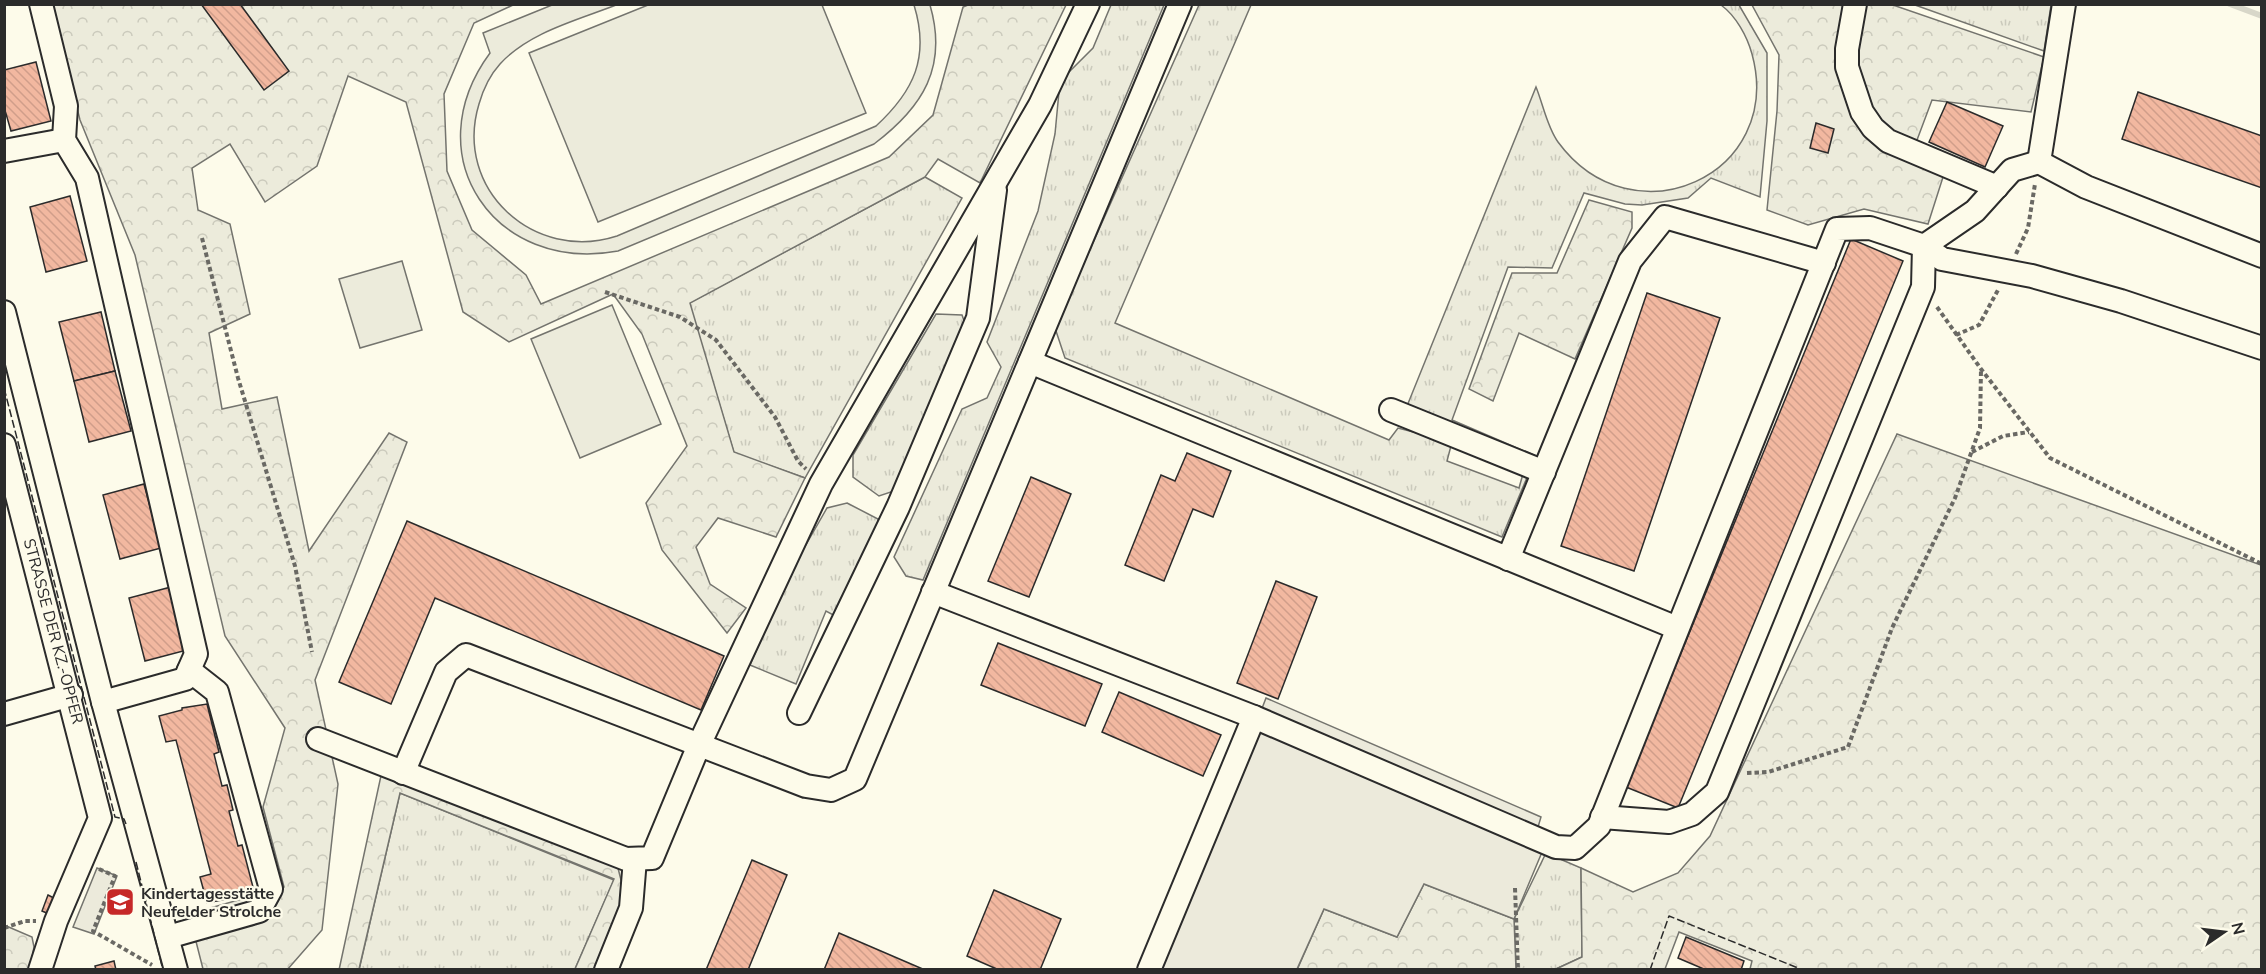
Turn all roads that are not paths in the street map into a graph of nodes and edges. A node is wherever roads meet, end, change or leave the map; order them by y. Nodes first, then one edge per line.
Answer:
1 (41, 4) edge
2 (1088, 4) edge
3 (1180, 4) edge
4 (1856, 4) edge
5 (2064, 4) edge
6 (64, 140) junction
7 (4, 151) edge
8 (2039, 162) junction
9 (996, 181) junction
10 (1997, 187) junction
11 (1924, 246) junction
12 (2262, 256) edge
13 (1824, 263) junction
14 (4, 312) edge
15 (2262, 348) edge
16 (1030, 362) junction
17 (1391, 410) dead end
18 (5, 446) edge
19 (1544, 472) junction
20 (1508, 559) junction
21 (933, 592) junction
22 (1677, 628) junction
23 (189, 670) junction
24 (71, 695) junction
25 (104, 702) junction
26 (799, 713) dead end
27 (4, 714) edge
28 (1254, 717) junction
29 (318, 739) dead end
30 (699, 745) junction
31 (403, 773) junction
32 (1602, 818) junction
33 (635, 859) junction
34 (168, 937) junction
35 (40, 969) edge
36 (176, 969) edge
37 (606, 969) edge
38 (1149, 969) edge

1 - 6 street
2 - 9 street
3 - 16 street
4 - 10 street
5 - 8 street
6 - 7 street
6 - 23 street
8 - 10 street
8 - 12 street
9 - 26 street
9 - 30 street
10 - 11 street
11 - 13 street
11 - 15 street
11 - 32 street
13 - 19 street
13 - 22 street
14 - 25 street
16 - 20 street
16 - 21 street
17 - 19 street
18 - 24 street, STRASSE DER KZ.-OPFER
19 - 20 street
20 - 22 street
21 - 28 street
21 - 30 street
22 - 32 street
23 - 25 street
23 - 34 street
24 - 27 street
24 - 35 street, STRASSE DER KZ.-OPFER
25 - 34 street
28 - 32 street
28 - 38 street
29 - 31 street
30 - 31 street
30 - 33 street
31 - 33 street
33 - 37 street
34 - 36 street

